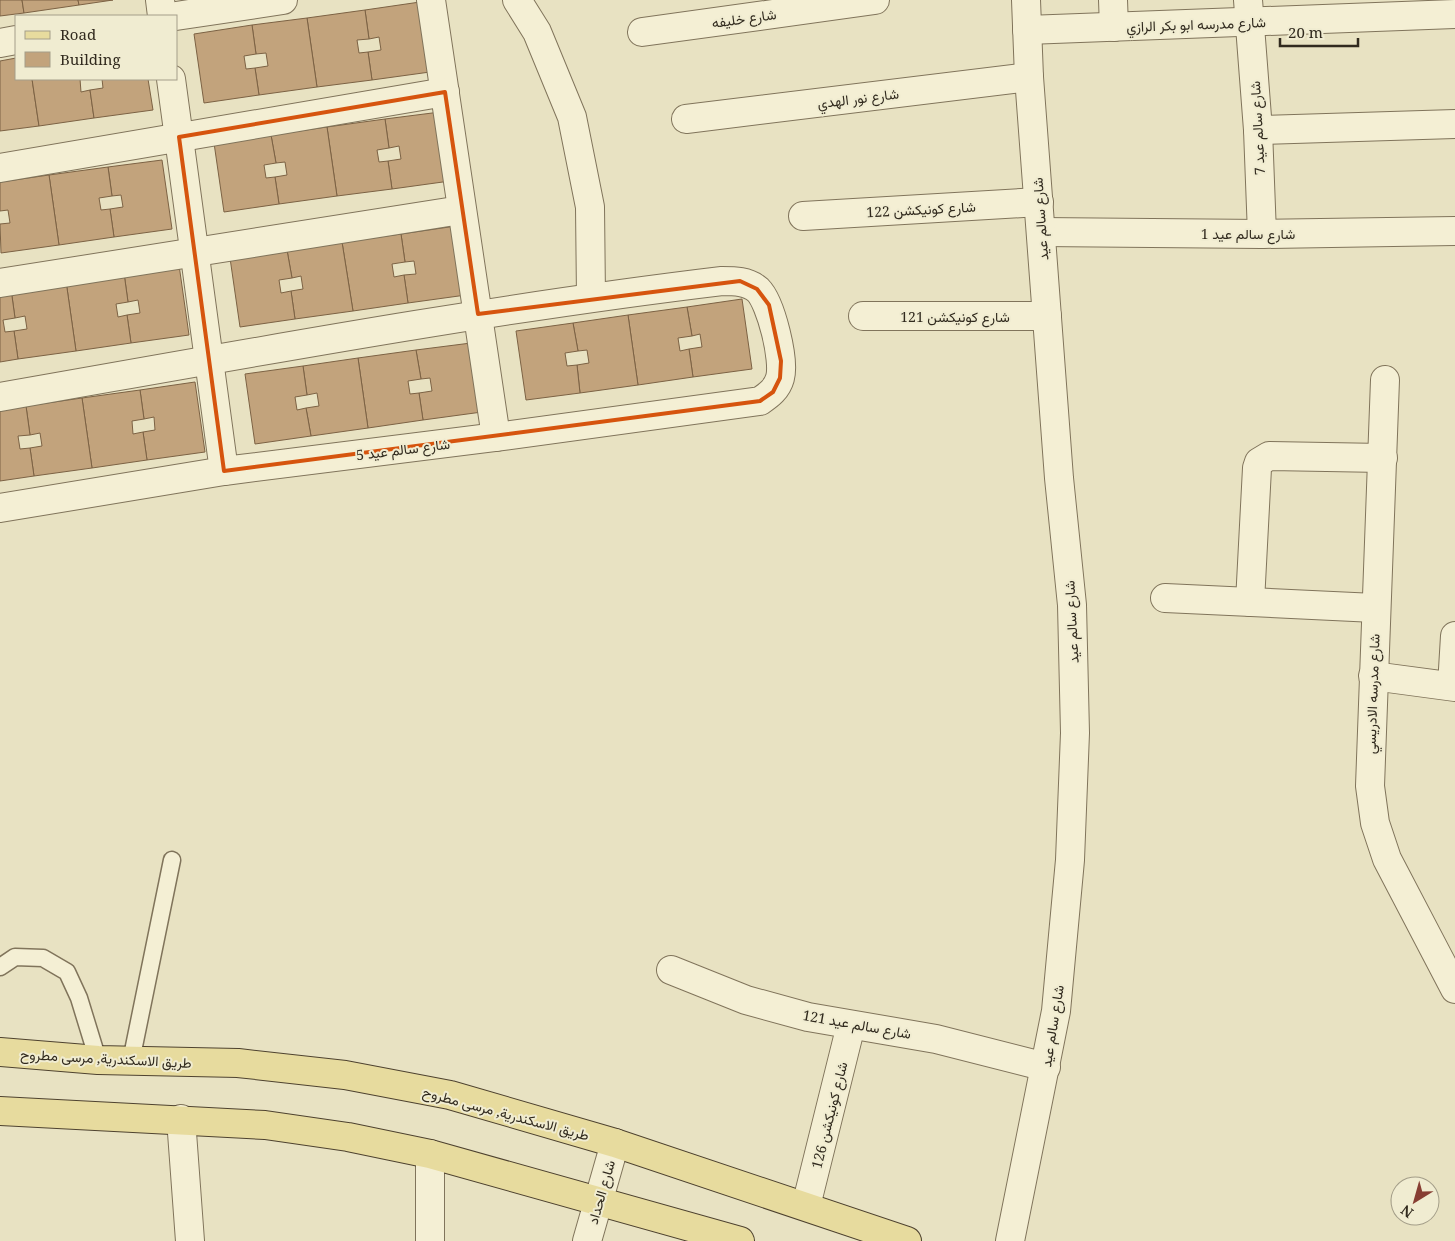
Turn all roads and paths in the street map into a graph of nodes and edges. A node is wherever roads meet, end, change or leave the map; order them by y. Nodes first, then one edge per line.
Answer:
1 (160, 0) edge
2 (283, 0) edge
3 (432, 0) edge
4 (517, 0) edge
5 (875, 0) edge
6 (1026, 0) edge
7 (1112, 0) edge
8 (1249, 11) edge
9 (1455, 14) edge
10 (162, 15) edge
11 (178, 16) edge
12 (1114, 27) junction
13 (1027, 30) junction
14 (642, 32) dead end
15 (15, 40) edge
16 (0, 43) edge
17 (1029, 76) junction
18 (171, 80) edge
19 (445, 92) junction
20 (686, 119) dead end
21 (1455, 124) edge
22 (1258, 130) junction
23 (179, 137) junction
24 (0, 168) edge
25 (1039, 202) junction
26 (461, 210) junction
27 (802, 216) dead end
28 (1455, 231) edge
29 (1041, 232) junction
30 (1262, 234) junction
31 (194, 252) junction
32 (0, 283) edge
33 (592, 297) junction
34 (478, 314) junction
35 (863, 316) dead end
36 (1047, 316) junction
37 (209, 360) junction
38 (1384, 380) dead end
39 (0, 397) edge
40 (496, 437) junction
41 (1383, 458) junction
42 (224, 471) junction
43 (0, 508) edge
44 (1164, 598) dead end
45 (1250, 602) junction
46 (1375, 608) junction
47 (1455, 636) edge
48 (1373, 676) junction
49 (1453, 687) edge
50 (172, 860) dead end
51 (0, 967) edge
52 (671, 970) dead end
53 (1455, 989) edge
54 (851, 1025) junction
55 (0, 1052) edge
56 (98, 1060) junction
57 (130, 1061) junction
58 (1046, 1067) junction
59 (0, 1111) edge
60 (181, 1120) junction
61 (615, 1143) junction
62 (430, 1154) junction
63 (599, 1200) junction
64 (806, 1206) junction
65 (190, 1241) edge
66 (430, 1241) edge
67 (587, 1241) edge
68 (739, 1241) edge
69 (907, 1241) edge
70 (1010, 1241) edge

1 - 10 street
2 - 11 street
3 - 19 street
4 - 33 street
5 - 14 street, شارع خليفه
6 - 13 street, شارع سالم عيد
7 - 12 street
8 - 9 street, شارع مدرسه ابو بكر الرازي
8 - 12 street, شارع مدرسه ابو بكر الرازي
8 - 22 street, شارع سالم عيد 7
12 - 13 street, شارع مدرسه ابو بكر الرازي
13 - 17 street, شارع سالم عيد
15 - 16 street
17 - 20 street, شارع نور الهدي
17 - 25 street, شارع سالم عيد
18 - 23 street
19 - 23 street
19 - 26 street
21 - 22 street
22 - 30 street, شارع سالم عيد 7
23 - 24 street
23 - 31 street
25 - 27 street, شارع كونيكشن 122
25 - 29 street, شارع سالم عيد
26 - 31 street
26 - 34 street
28 - 30 street, شارع سالم عيد 1
29 - 30 street, شارع سالم عيد 1
29 - 36 street, شارع سالم عيد
31 - 32 street
31 - 37 street
33 - 34 street
33 - 40 street, شارع سالم عيد 5
34 - 37 street
34 - 40 street
35 - 36 street, شارع كونيكشن 121
36 - 58 street, شارع سالم عيد
37 - 39 street
37 - 42 street
38 - 41 street, شارع مدرسه الادريسي
40 - 42 street, شارع سالم عيد 5
41 - 45 street
41 - 46 street, شارع مدرسه الادريسي
42 - 43 street, شارع سالم عيد 5
44 - 45 street
45 - 46 street
46 - 48 street, شارع مدرسه الادريسي
47 - 49 street
48 - 49 street
48 - 53 street, شارع مدرسه الادريسي
50 - 57 lane
51 - 56 lane
52 - 54 street, شارع سالم عيد 121
54 - 58 street, شارع سالم عيد 121
54 - 64 street, شارع كونيكشن 126
55 - 56 main road, طريق الاسكندرية, مرسى مطروح
56 - 57 main road, طريق الاسكندرية, مرسى مطروح
57 - 61 main road, طريق الاسكندرية, مرسى مطروح
58 - 70 street, شارع سالم عيد
59 - 60 main road
60 - 62 main road
60 - 65 street
61 - 63 street, شارع الحداد
61 - 64 main road, طريق الاسكندرية, مرسى مطروح
62 - 63 main road
62 - 66 street
63 - 67 street, شارع الحداد
63 - 68 main road
64 - 69 main road, طريق الاسكندرية, مرسى مطروح

